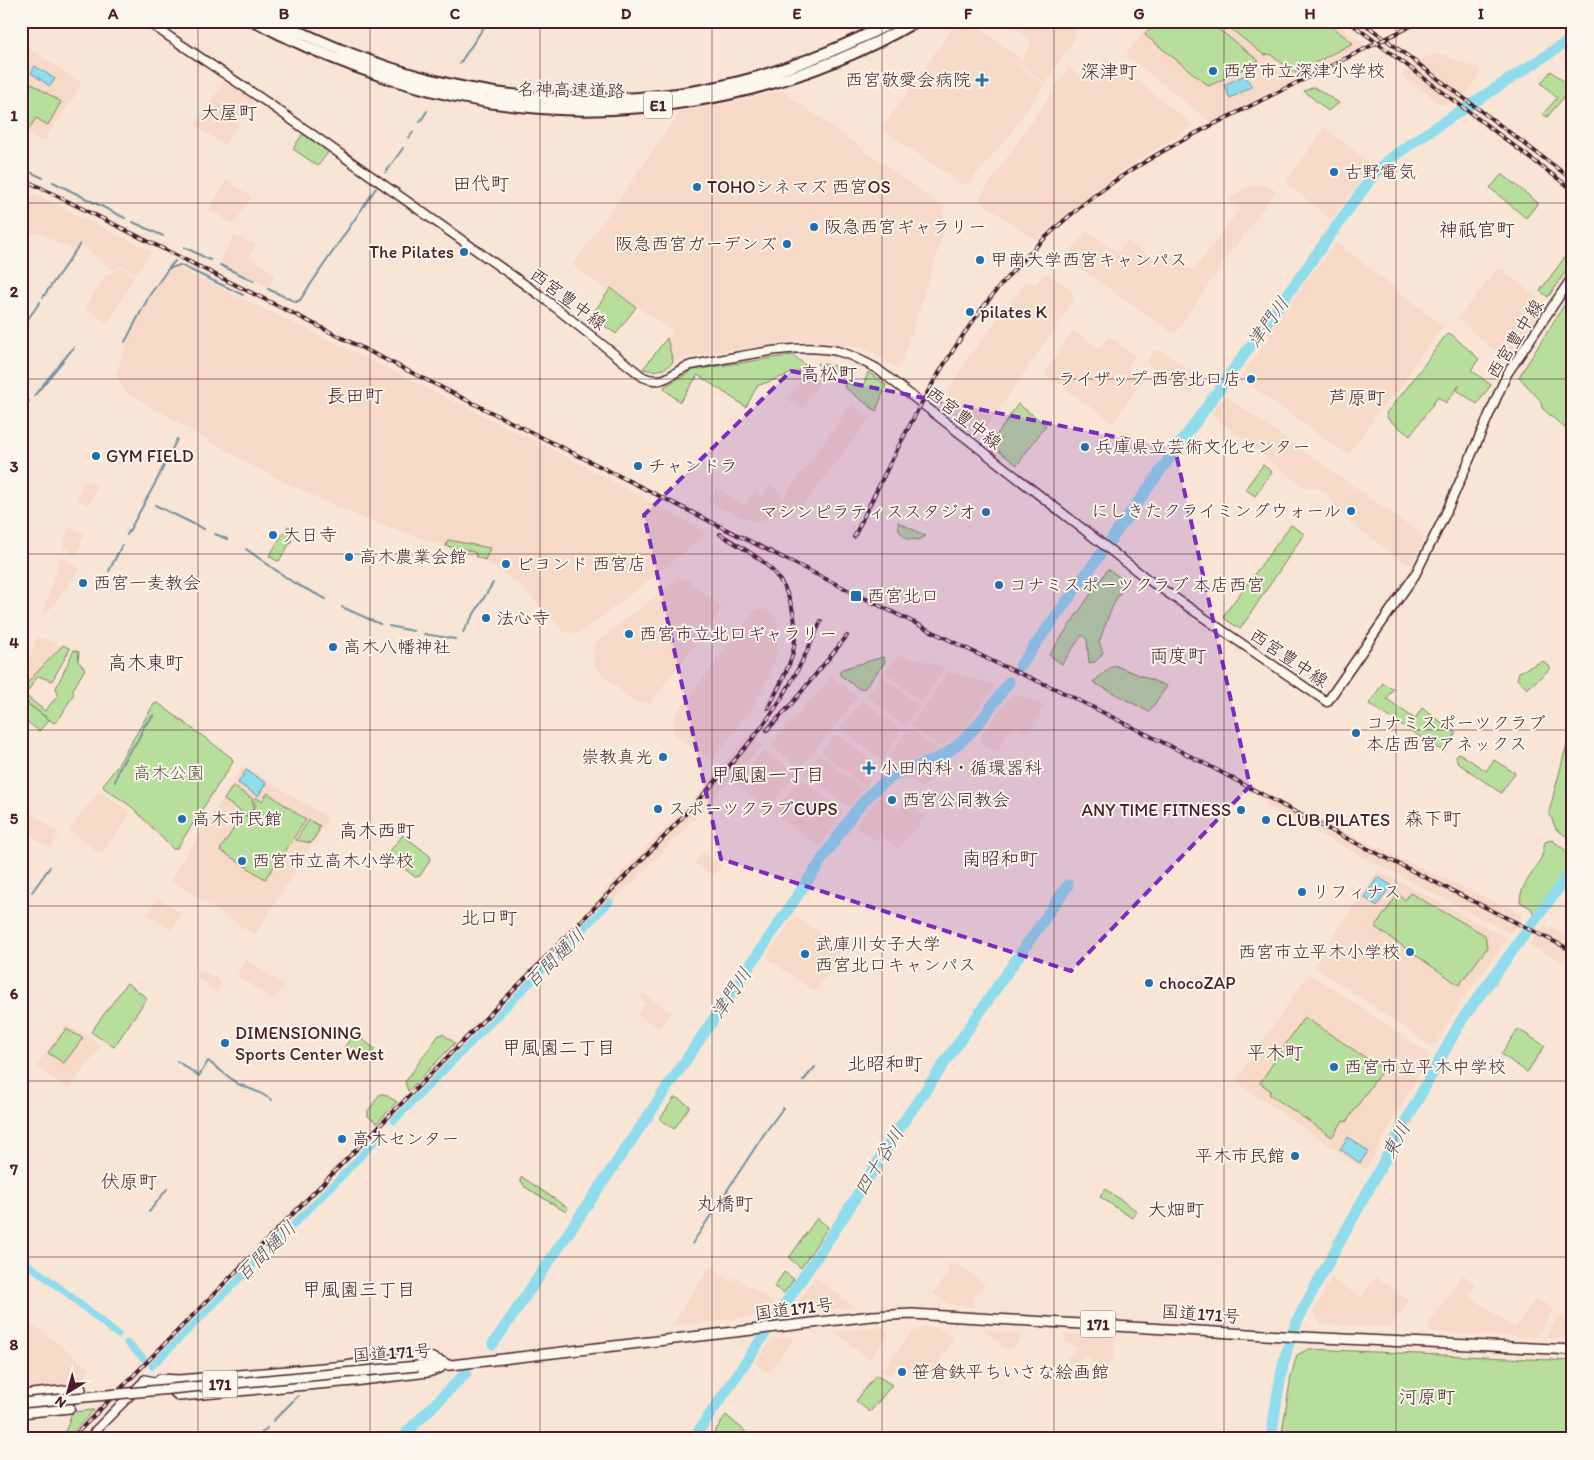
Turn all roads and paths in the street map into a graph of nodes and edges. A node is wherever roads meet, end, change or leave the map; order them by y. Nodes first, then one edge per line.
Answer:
1 (146, 21) edge
2 (255, 21) edge
3 (276, 21) edge
4 (894, 21) edge
5 (916, 21) edge
6 (1573, 276) edge
7 (1573, 1350) edge
8 (451, 1365) junction
9 (145, 1380) junction
10 (179, 1380) junction
11 (81, 1389) dead end
12 (172, 1389) junction
13 (21, 1395) edge
14 (21, 1403) edge
15 (70, 1408) dead end
16 (21, 1413) edge
17 (91, 1439) edge

1 - 6 main road, 西宮豊中線
2 - 5 highway, 名神高速道路 / E1
3 - 4 highway, 名神高速道路 / E1
7 - 8 highway, 国道171号 / 171
8 - 10 highway, 171
8 - 12 highway, 171
8 - 14 highway, 国道171号 / 171, bridge
9 - 10 highway, 171
9 - 12 highway, 171
9 - 17 main road
10 - 12 highway, 171
11 - 13 highway
15 - 16 highway

